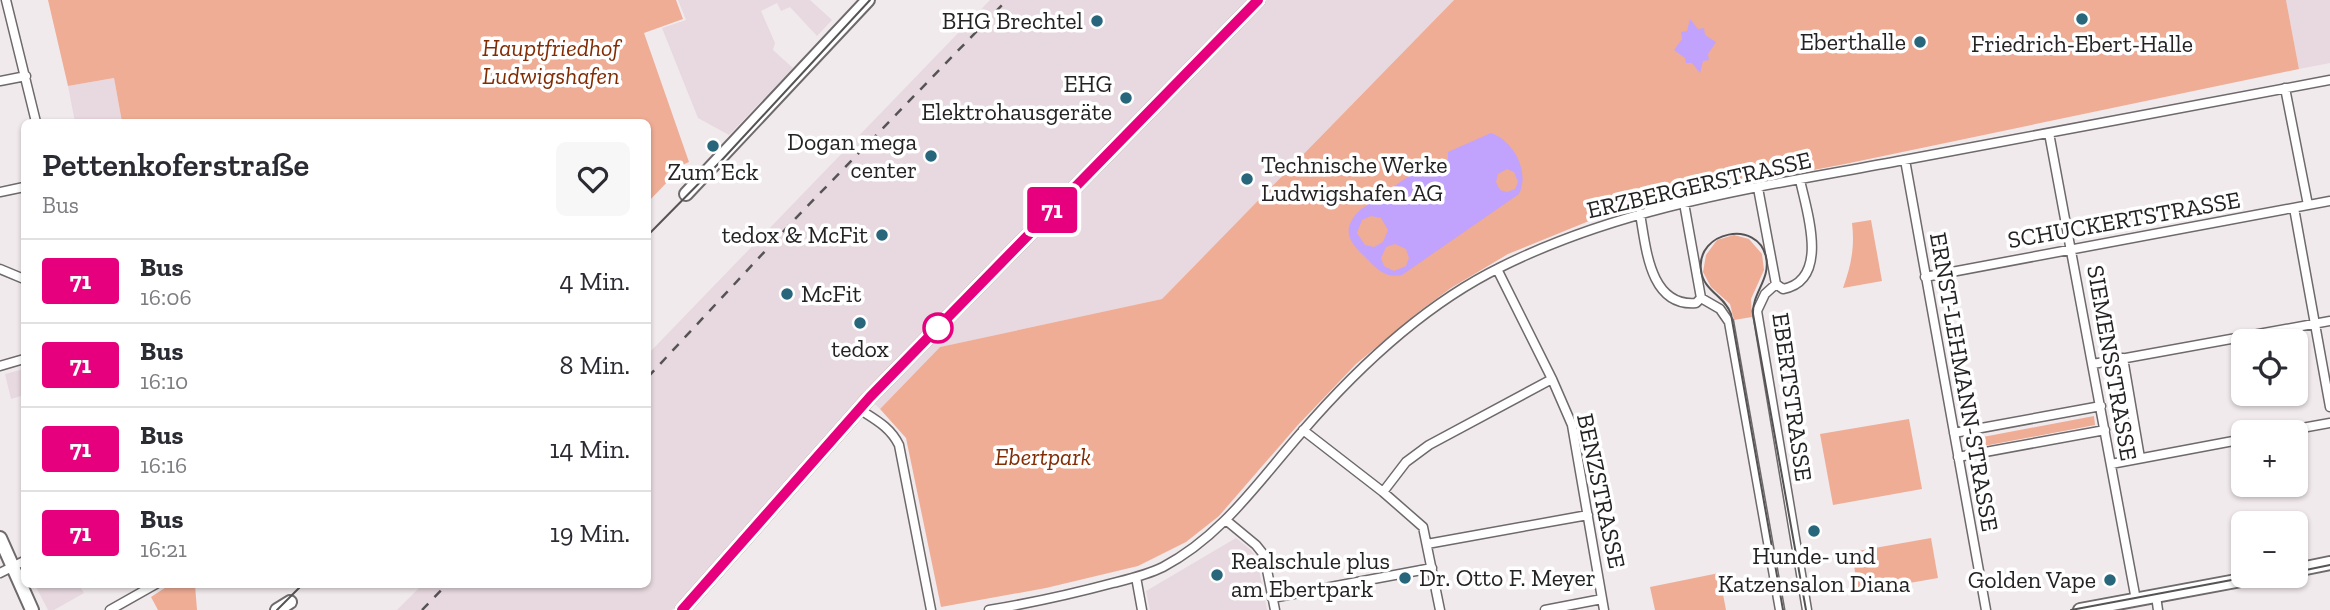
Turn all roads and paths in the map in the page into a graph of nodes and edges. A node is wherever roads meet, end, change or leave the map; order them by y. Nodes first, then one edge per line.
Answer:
1 (6, 0) edge
2 (868, 0) edge
3 (1258, 0) edge
4 (26, 76) junction
5 (2330, 80) edge
6 (0, 81) edge
7 (2285, 88) junction
8 (35, 119) edge
9 (2049, 133) junction
10 (1905, 160) junction
11 (1800, 180) junction
12 (21, 188) edge
13 (1758, 188) junction
14 (0, 192) edge
15 (686, 194) dead end
16 (2330, 201) edge
17 (1684, 203) junction
18 (2308, 205) junction
19 (2294, 208) junction
20 (1640, 214) junction
21 (2071, 249) junction
22 (0, 269) edge
23 (1497, 269) junction
24 (1925, 277) junction
25 (21, 278) edge
26 (1776, 284) junction
27 (1701, 299) junction
28 (2330, 321) edge
29 (2315, 324) junction
30 (2123, 358) junction
31 (21, 360) edge
32 (2093, 364) junction
33 (0, 366) edge
34 (1552, 379) junction
35 (2101, 406) junction
36 (2330, 407) edge
37 (859, 410) junction
38 (2330, 423) edge
39 (2308, 427) edge
40 (1303, 430) junction
41 (2105, 430) junction
42 (1954, 433) junction
43 (2231, 441) edge
44 (1958, 457) junction
45 (2140, 458) junction
46 (2111, 464) junction
47 (1383, 492) junction
48 (1588, 515) junction
49 (1227, 521) junction
50 (0, 538) edge
51 (1427, 544) junction
52 (2330, 563) edge
53 (18, 564) edge
54 (1432, 568) junction
55 (2308, 568) edge
56 (0, 573) edge
57 (1136, 577) junction
58 (2231, 582) edge
59 (25, 588) edge
60 (149, 588) edge
61 (2156, 596) junction
62 (1272, 598) junction
63 (1602, 599) junction
64 (1048, 600) junction
65 (2136, 600) junction
66 (32, 610) edge
67 (110, 610) edge
68 (277, 610) edge
69 (283, 610) edge
70 (682, 610) edge
71 (931, 610) edge
72 (989, 610) edge
73 (1050, 610) edge
74 (1142, 610) edge
75 (1275, 610) edge
76 (1440, 610) edge
77 (1545, 610) edge
78 (1604, 610) edge
79 (1780, 610) edge
80 (1807, 610) edge
81 (1986, 610) edge
82 (2080, 610) edge
83 (2158, 610) edge

1 - 4 street
2 - 15 street
3 - 37 street
4 - 6 street
4 - 8 street
5 - 7 street, ERZBERGERSTRASSE
7 - 9 street, ERZBERGERSTRASSE
7 - 18 street
9 - 10 street, ERZBERGERSTRASSE
9 - 21 street, SIEMENSSTRASSE
10 - 11 street, ERZBERGERSTRASSE
10 - 24 street, ERNST-LEHMANN-STRASSE
11 - 13 street, ERZBERGERSTRASSE
11 - 26 street, EBERTSTRASSE
12 - 14 street
13 - 17 street, ERZBERGERSTRASSE
13 - 26 street
16 - 18 street, SCHUCKERTSTRASSE
17 - 20 street, ERZBERGERSTRASSE
17 - 27 street
18 - 19 street, SCHUCKERTSTRASSE
19 - 21 street, SCHUCKERTSTRASSE
19 - 29 street
20 - 23 street, ERZBERGERSTRASSE
20 - 27 street, EBERTSTRASSE
21 - 24 street, SCHUCKERTSTRASSE
21 - 32 street, SIEMENSSTRASSE
22 - 25 street
23 - 34 street, BENZSTRASSE
23 - 40 street, ERZBERGERSTRASSE
24 - 42 street, ERNST-LEHMANN-STRASSE
26 - 80 street, EBERTSTRASSE
27 - 79 street, EBERTSTRASSE
28 - 29 street
29 - 30 street
29 - 36 street
30 - 32 street
30 - 45 street, SIEMENSSTRASSE
31 - 33 street
32 - 35 street, SIEMENSSTRASSE
34 - 47 street
34 - 48 street, BENZSTRASSE
35 - 41 street, SIEMENSSTRASSE
35 - 42 street
37 - 70 street
37 - 71 street
38 - 39 street
40 - 47 street
40 - 49 street, ERZBERGERSTRASSE
41 - 44 street
41 - 46 street, SIEMENSSTRASSE
42 - 44 street, ERNST-LEHMANN-STRASSE
43 - 45 street
44 - 81 street, ERNST-LEHMANN-STRASSE
45 - 46 street
46 - 65 street, SIEMENSSTRASSE
47 - 51 street
48 - 51 street
48 - 63 street, BENZSTRASSE
49 - 57 street, ERZBERGERSTRASSE
49 - 62 street
50 - 53 street
51 - 54 street
52 - 55 street
53 - 56 street
54 - 62 street
54 - 76 street
57 - 64 street, ERZBERGERSTRASSE
57 - 74 street
58 - 61 street
59 - 66 street
60 - 67 street
61 - 65 street
61 - 83 street
62 - 75 street
63 - 77 street
63 - 78 street, BENZSTRASSE
64 - 72 street, ERZBERGERSTRASSE
64 - 73 street
65 - 82 street
68 - 69 street

